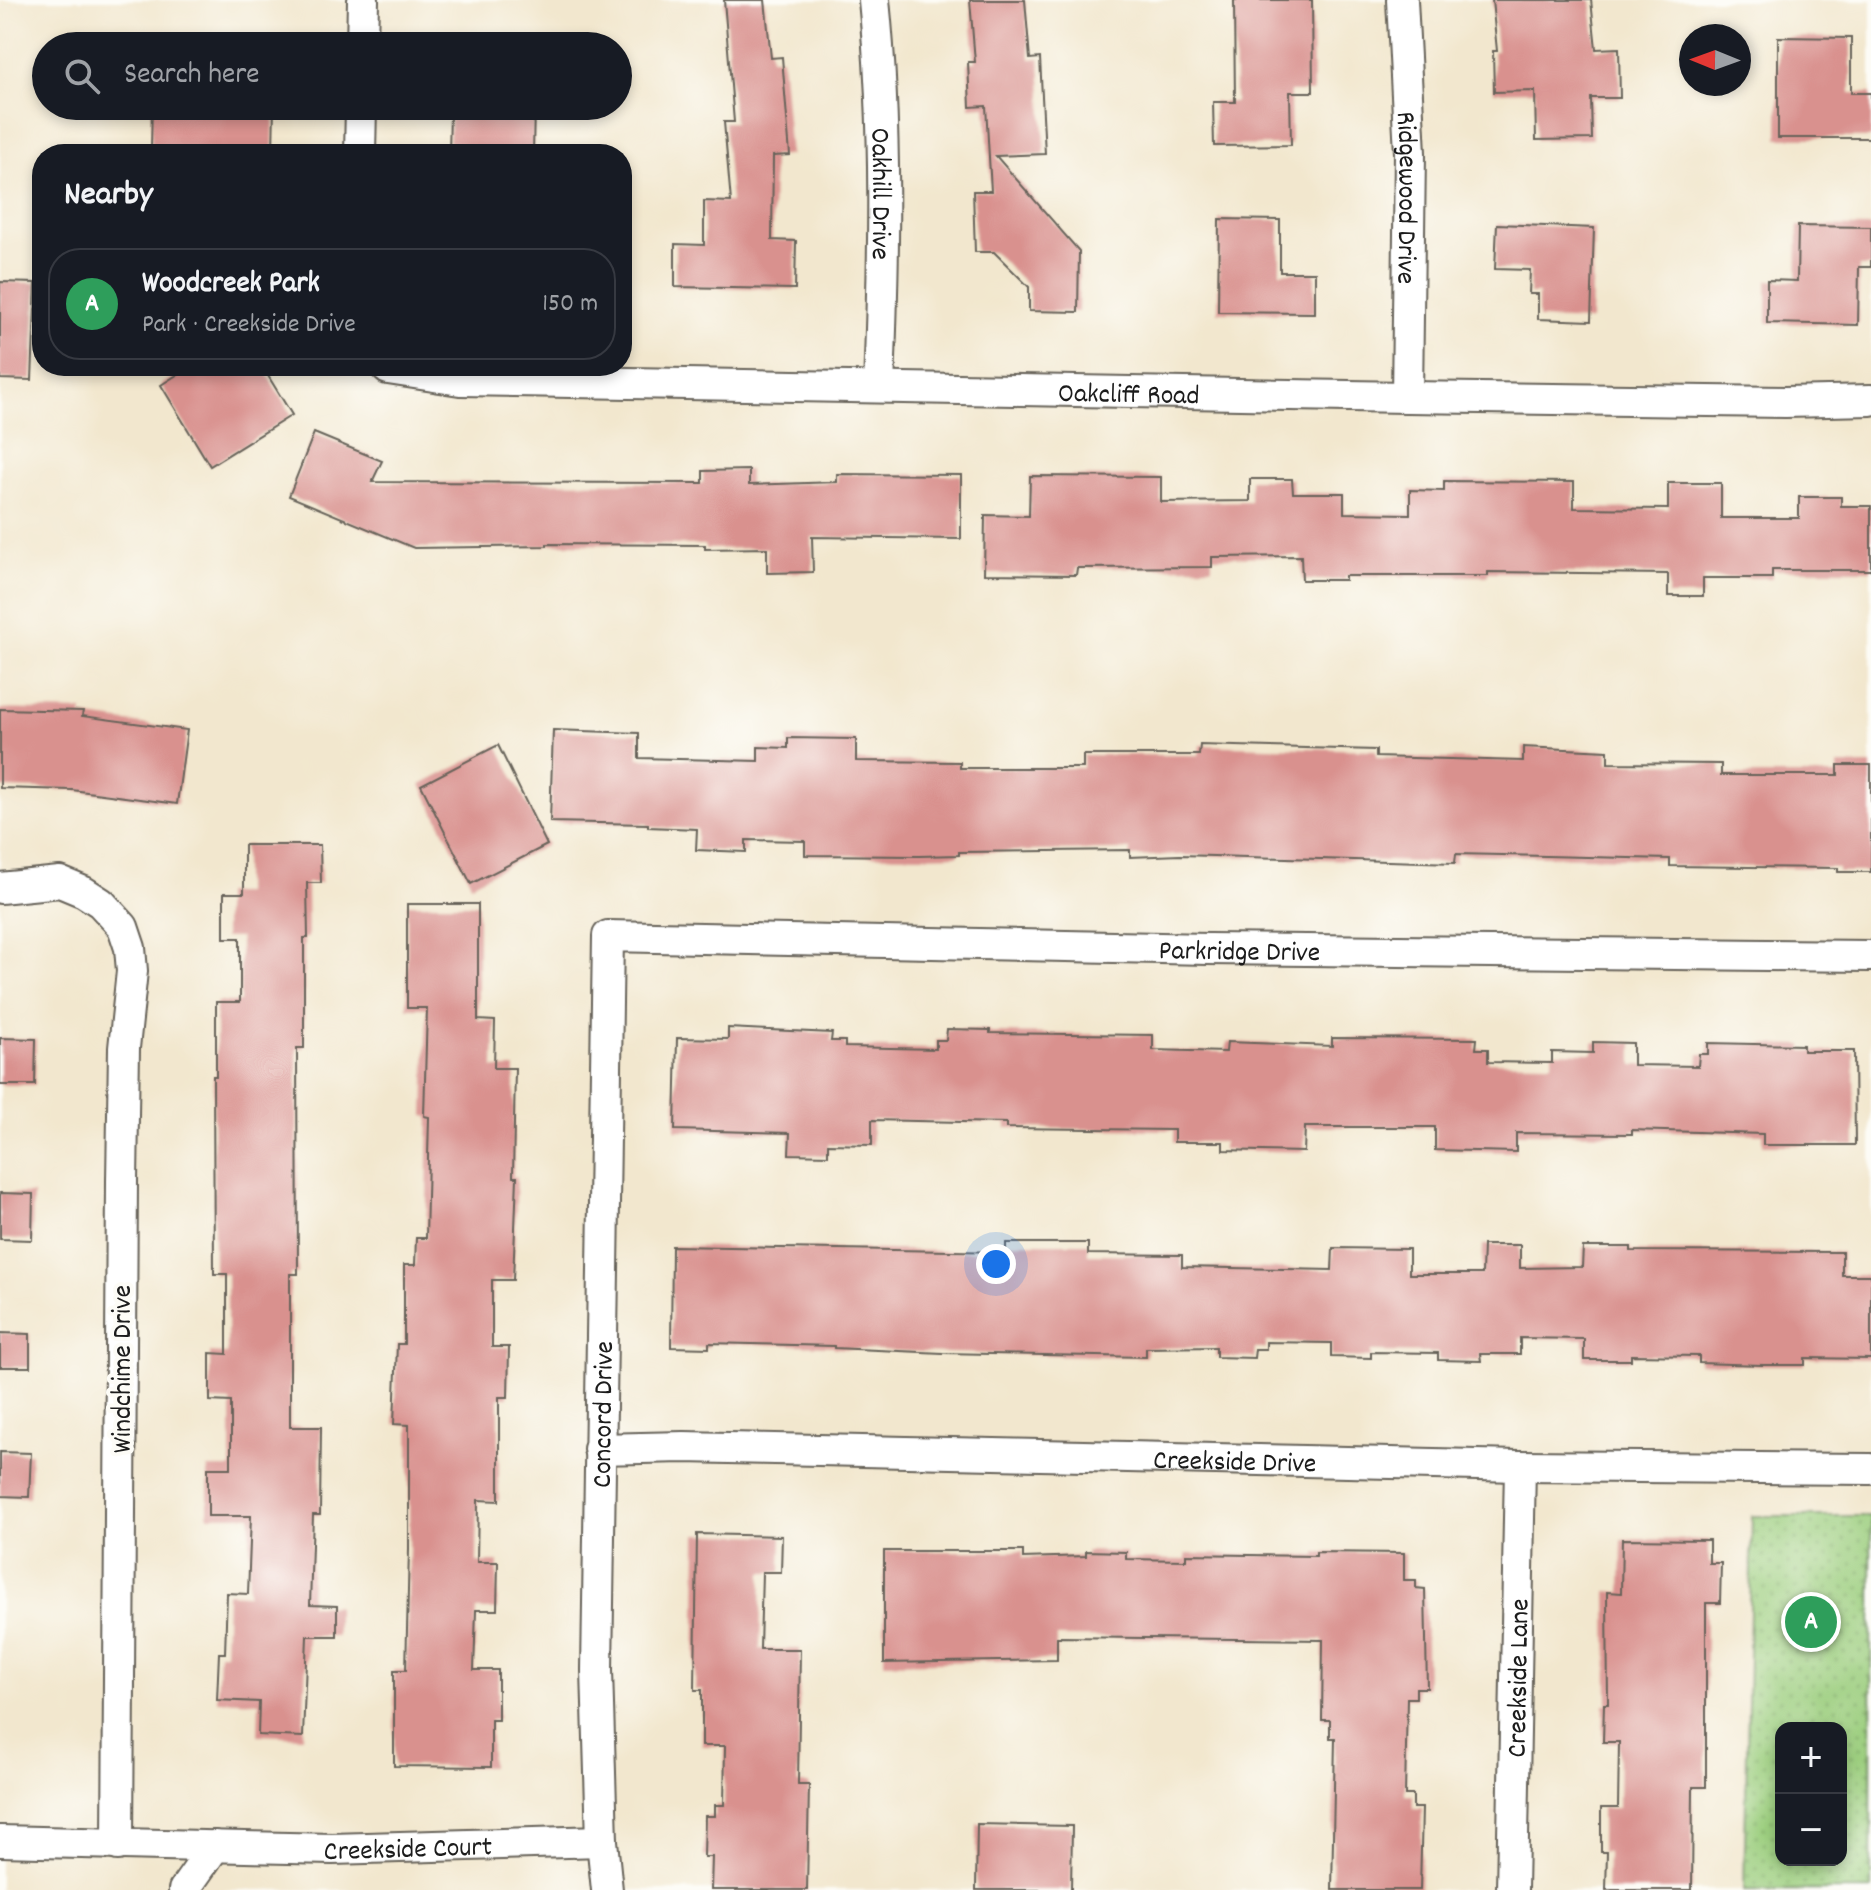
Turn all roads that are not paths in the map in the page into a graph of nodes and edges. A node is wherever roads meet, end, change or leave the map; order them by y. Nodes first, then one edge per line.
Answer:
1 (363, 0) edge
2 (874, 0) edge
3 (1402, 0) edge
4 (362, 32) edge
5 (361, 120) edge
6 (360, 144) edge
7 (435, 376) edge
8 (879, 386) junction
9 (1407, 397) junction
10 (1871, 400) edge
11 (0, 888) edge
12 (608, 936) joint
13 (1871, 956) edge
14 (599, 1449) junction
15 (1520, 1466) junction
16 (1871, 1469) edge
17 (0, 1841) edge
18 (602, 1841) junction
19 (118, 1845) junction
20 (215, 1846) junction
21 (184, 1890) edge
22 (607, 1890) edge
23 (1512, 1890) edge

1 - 4 street
2 - 8 street, Oakhill Drive
3 - 9 street, Ridgewood Drive
5 - 6 street
7 - 8 street, Oakcliff Road
8 - 9 street, Oakcliff Road
9 - 10 street, Oakcliff Road
11 - 19 street, Windchime Drive
12 - 13 street, Parkridge Drive
12 - 14 street, Concord Drive
14 - 15 street, Creekside Drive
14 - 18 street, Concord Drive
15 - 16 street, Creekside Drive
15 - 23 street, Creekside Lane
17 - 19 street, Creekside Court
18 - 20 street, Creekside Court
18 - 22 street, Concord Drive
19 - 20 street, Creekside Court
20 - 21 street

